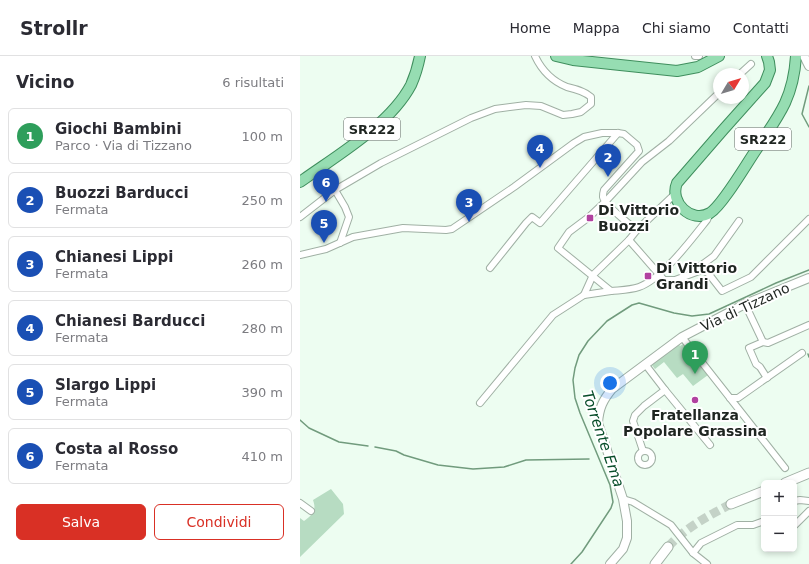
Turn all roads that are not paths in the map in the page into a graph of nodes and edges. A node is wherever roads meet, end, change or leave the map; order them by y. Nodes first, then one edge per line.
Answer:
1 (420, 56) edge
2 (535, 56) edge
3 (556, 56) edge
4 (695, 56) edge
5 (699, 56) edge
6 (719, 56) edge
7 (767, 56) edge
8 (796, 56) edge
9 (804, 56) edge
10 (751, 64) dead end
11 (809, 66) edge
12 (747, 68) edge
13 (713, 99) edge
14 (618, 133) junction
15 (300, 182) edge
16 (335, 190) junction
17 (675, 194) junction
18 (606, 202) junction
19 (710, 213) junction
20 (300, 216) edge
21 (809, 220) edge
22 (739, 221) dead end
23 (638, 230) junction
24 (629, 240) junction
25 (340, 243) junction
26 (300, 255) edge
27 (490, 268) dead end
28 (660, 274) junction
29 (593, 275) junction
30 (685, 276) junction
31 (809, 278) edge
32 (611, 290) junction
33 (584, 295) junction
34 (745, 304) junction
35 (809, 326) edge
36 (682, 337) junction
37 (763, 342) junction
38 (802, 353) dead end
39 (645, 364) junction
40 (767, 378) junction
41 (665, 390) junction
42 (730, 398) junction
43 (738, 398) junction
44 (480, 403) dead end
45 (735, 405) junction
46 (710, 445) dead end
47 (643, 451) dead end
48 (785, 468) dead end
49 (809, 473) edge
50 (792, 480) edge
51 (761, 492) edge
52 (623, 499) junction
53 (797, 501) edge
54 (809, 501) edge
55 (300, 503) edge
56 (731, 504) tunnel mouth
57 (311, 511) dead end
58 (809, 511) edge
59 (761, 522) edge
60 (797, 523) edge
61 (668, 547) tunnel mouth
62 (692, 553) junction
63 (610, 564) edge
64 (655, 564) edge
65 (707, 564) edge

1 - 15 main road, SR222
2 - 16 street
3 - 6 main road
4 - 5 street
7 - 17 main road, SR222
8 - 19 main road, SR222
9 - 11 street
10 - 12 street
13 - 18 street
14 - 18 street
14 - 25 street
14 - 27 street
16 - 20 street
16 - 25 street
17 - 19 main road
17 - 23 street
18 - 23 street
18 - 29 street
19 - 28 street
21 - 30 street
22 - 30 street
23 - 24 street
24 - 28 street
24 - 29 street
25 - 26 street
28 - 30 street
28 - 32 street
29 - 32 street
29 - 33 street
31 - 34 street, Via di Tizzano
32 - 33 street
33 - 44 street
34 - 36 street, Via di Tizzano
34 - 37 street
35 - 37 street
36 - 39 street, Via di Tizzano
36 - 42 street, Via di Tizzano
37 - 40 street
38 - 40 street
39 - 41 street
39 - 52 street, Via di Tizzano
40 - 43 street
41 - 46 street
41 - 47 street
42 - 43 street
42 - 45 street, Via di Tizzano
43 - 45 street
45 - 48 street, Via di Tizzano
49 - 50 main road
51 - 56 main road
52 - 62 street
52 - 63 street, Via di Tizzano
53 - 54 street
55 - 57 street
58 - 60 street
59 - 62 street
61 - 64 main road
62 - 65 street

